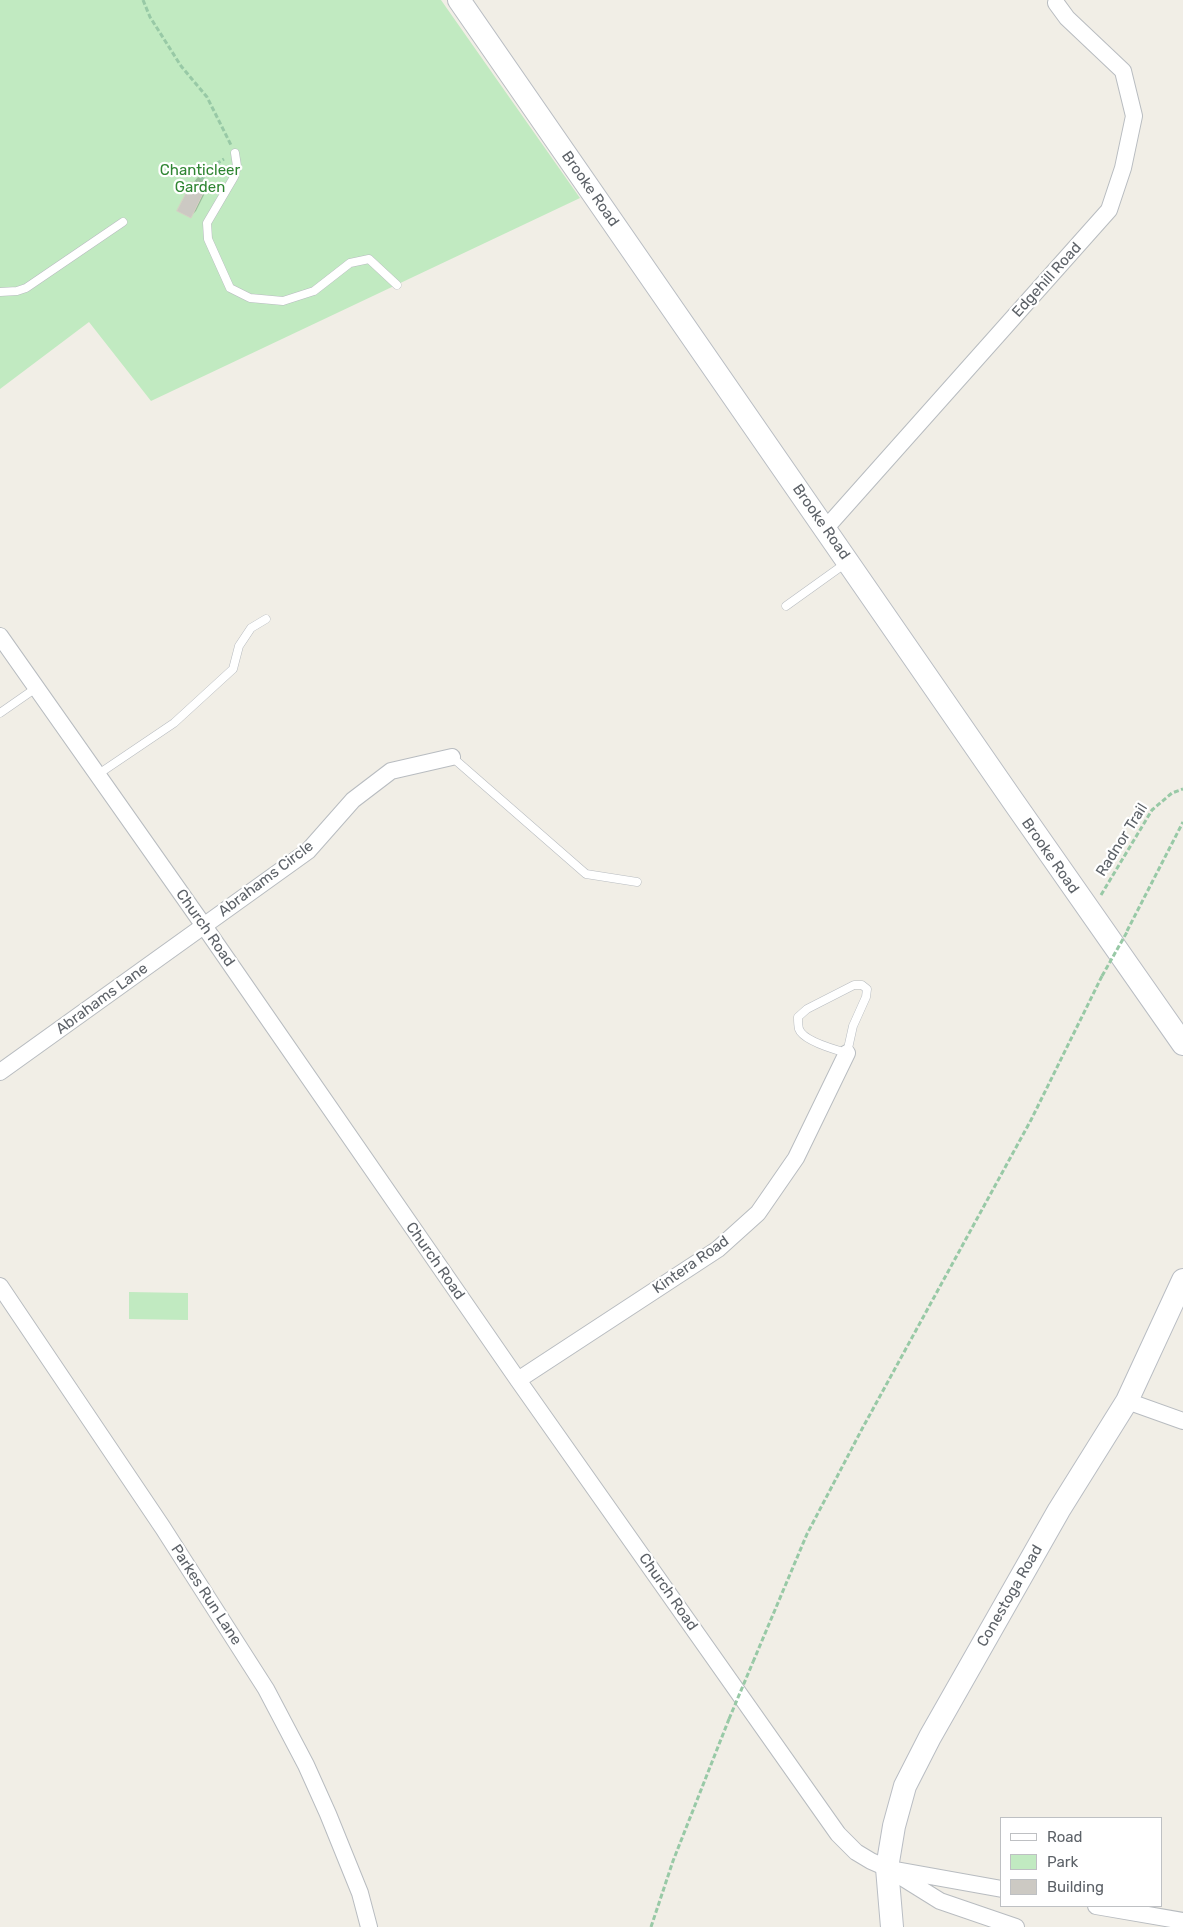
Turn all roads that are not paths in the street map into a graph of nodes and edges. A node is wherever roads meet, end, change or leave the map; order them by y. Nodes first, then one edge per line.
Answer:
1 (459, 0) edge
2 (1056, 3) dead end
3 (235, 153) road end
4 (123, 222) dead end
5 (397, 284) dead end
6 (0, 292) edge
7 (825, 529) junction
8 (848, 562) junction
9 (786, 606) dead end
10 (266, 619) dead end
11 (0, 636) edge
12 (36, 688) junction
13 (0, 713) edge
14 (452, 757) joint
15 (97, 775) junction
16 (637, 882) dead end
17 (204, 926) junction
18 (1183, 1044) edge
19 (847, 1053) junction
20 (0, 1072) edge
21 (1183, 1280) edge
22 (0, 1286) edge
23 (518, 1380) junction
24 (1127, 1402) junction
25 (1183, 1421) edge
26 (887, 1868) junction
27 (1000, 1889) edge
28 (1102, 1907) edge
29 (1183, 1921) edge
30 (370, 1927) edge
31 (892, 1927) edge
32 (1016, 1927) edge

1 - 7 main road, Brooke Road
2 - 7 street, Edgehill Road
3 - 5 lane
4 - 6 lane
7 - 8 main road, Brooke Road
8 - 9 lane
8 - 18 main road, Brooke Road
10 - 15 lane
11 - 12 street, Church Road
12 - 13 lane
12 - 15 street, Church Road
14 - 16 lane
14 - 17 street, Abrahams Circle
15 - 17 street, Church Road
17 - 20 street, Abrahams Lane
17 - 23 street, Church Road
19 - 19 lane
19 - 23 street, Kintera Road
21 - 24 main road, Conestoga Road
22 - 30 street, Parkes Run Lane
23 - 26 street, Church Road
24 - 25 street
24 - 26 main road, Conestoga Road
26 - 27 street
26 - 31 main road, Conestoga Road
26 - 32 street
28 - 29 street

